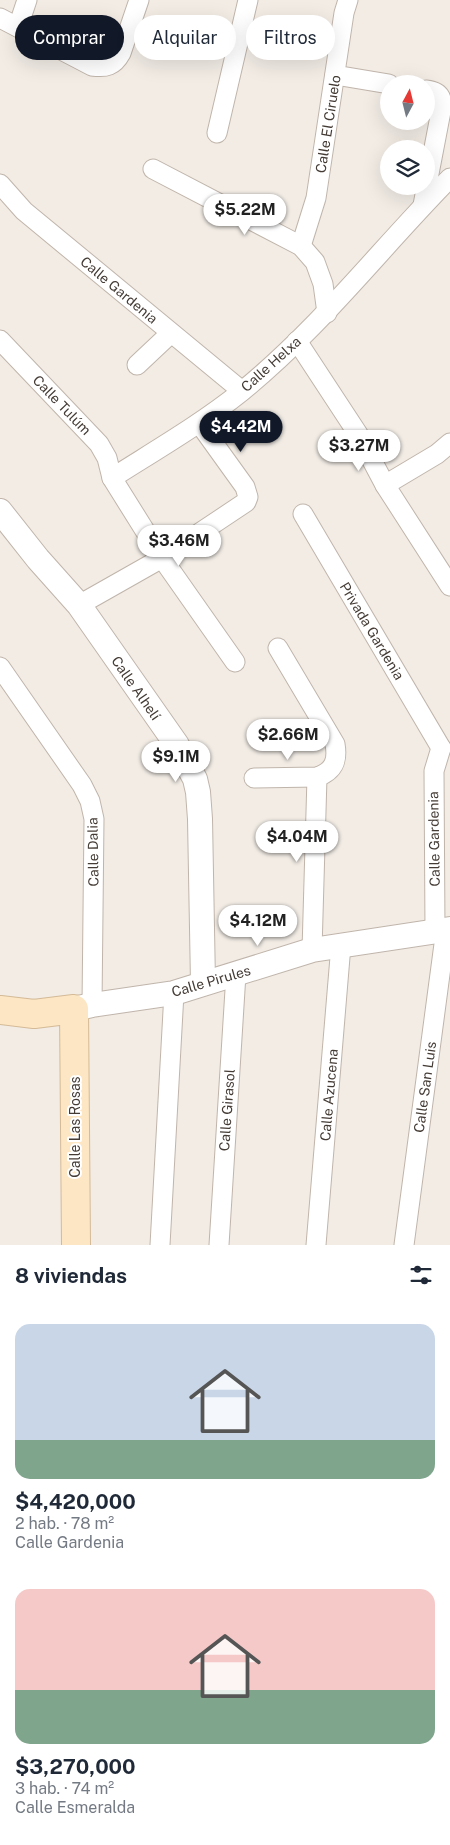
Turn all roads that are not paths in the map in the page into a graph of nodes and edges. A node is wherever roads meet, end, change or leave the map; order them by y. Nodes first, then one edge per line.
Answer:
1 (27, 0) edge
2 (139, 0) edge
3 (248, 0) edge
4 (348, 0) edge
5 (22, 15) edge
6 (0, 18) edge
7 (15, 26) edge
8 (124, 48) edge
9 (81, 60) edge
10 (118, 60) edge
11 (336, 75) junction
12 (380, 82) edge
13 (435, 92) edge
14 (218, 133) dead end
15 (153, 169) dead end
16 (450, 178) edge
17 (0, 184) edge
18 (436, 200) edge
19 (301, 246) junction
20 (327, 312) junction
21 (171, 332) junction
22 (0, 340) edge
23 (298, 341) junction
24 (137, 364) dead end
25 (242, 391) junction
26 (199, 423) junction
27 (450, 443) edge
28 (112, 478) junction
29 (385, 485) junction
30 (0, 511) edge
31 (303, 514) dead end
32 (162, 558) junction
33 (450, 586) edge
34 (79, 605) junction
35 (278, 648) dead end
36 (236, 662) dead end
37 (0, 667) edge
38 (446, 747) edge
39 (325, 773) junction
40 (254, 778) dead end
41 (444, 930) edge
42 (341, 945) junction
43 (312, 950) junction
44 (236, 974) junction
45 (203, 983) junction
46 (174, 993) junction
47 (83, 1007) junction
48 (0, 1010) edge
49 (76, 1245) edge
50 (160, 1245) edge
51 (219, 1245) edge
52 (316, 1245) edge
53 (404, 1245) edge

1 - 5 street
2 - 8 street
3 - 14 street
4 - 11 street, Calle El Ciruelo
6 - 7 street
9 - 10 street
11 - 12 street
11 - 19 street, Calle El Ciruelo
13 - 18 street
15 - 19 street
16 - 18 street, Calle Helxa
17 - 21 street, Calle Gardenia
18 - 20 street, Calle Helxa
19 - 20 street
20 - 23 street, Calle Helxa
21 - 24 street
21 - 25 street, Calle Gardenia
22 - 28 street, Calle Tulúm
23 - 25 street, Calle Helxa
23 - 29 street
25 - 26 street, Calle Helxa
26 - 28 street, Calle Helxa
26 - 32 street
27 - 29 street
28 - 32 street, Calle Tulúm
29 - 33 street
30 - 34 street, Calle Alhelí
31 - 38 street, Privada Gardenia
32 - 34 street
32 - 36 street, Calle Tulúm
34 - 45 street, Calle Alhelí
35 - 39 street
37 - 47 street, Calle Dalia
38 - 41 street, Calle Gardenia
39 - 40 street
39 - 43 street
41 - 42 street, Calle Pirules
41 - 53 street, Calle San Luis
42 - 43 street, Calle Pirules
42 - 52 street, Calle Azucena
43 - 44 street, Calle Pirules
44 - 45 street, Calle Pirules
44 - 51 street, Calle Girasol
45 - 46 street, Calle Pirules
46 - 47 street, Calle Pirules
46 - 50 street
47 - 48 main road, Calle Pirules
47 - 49 main road, Calle Las Rosas

